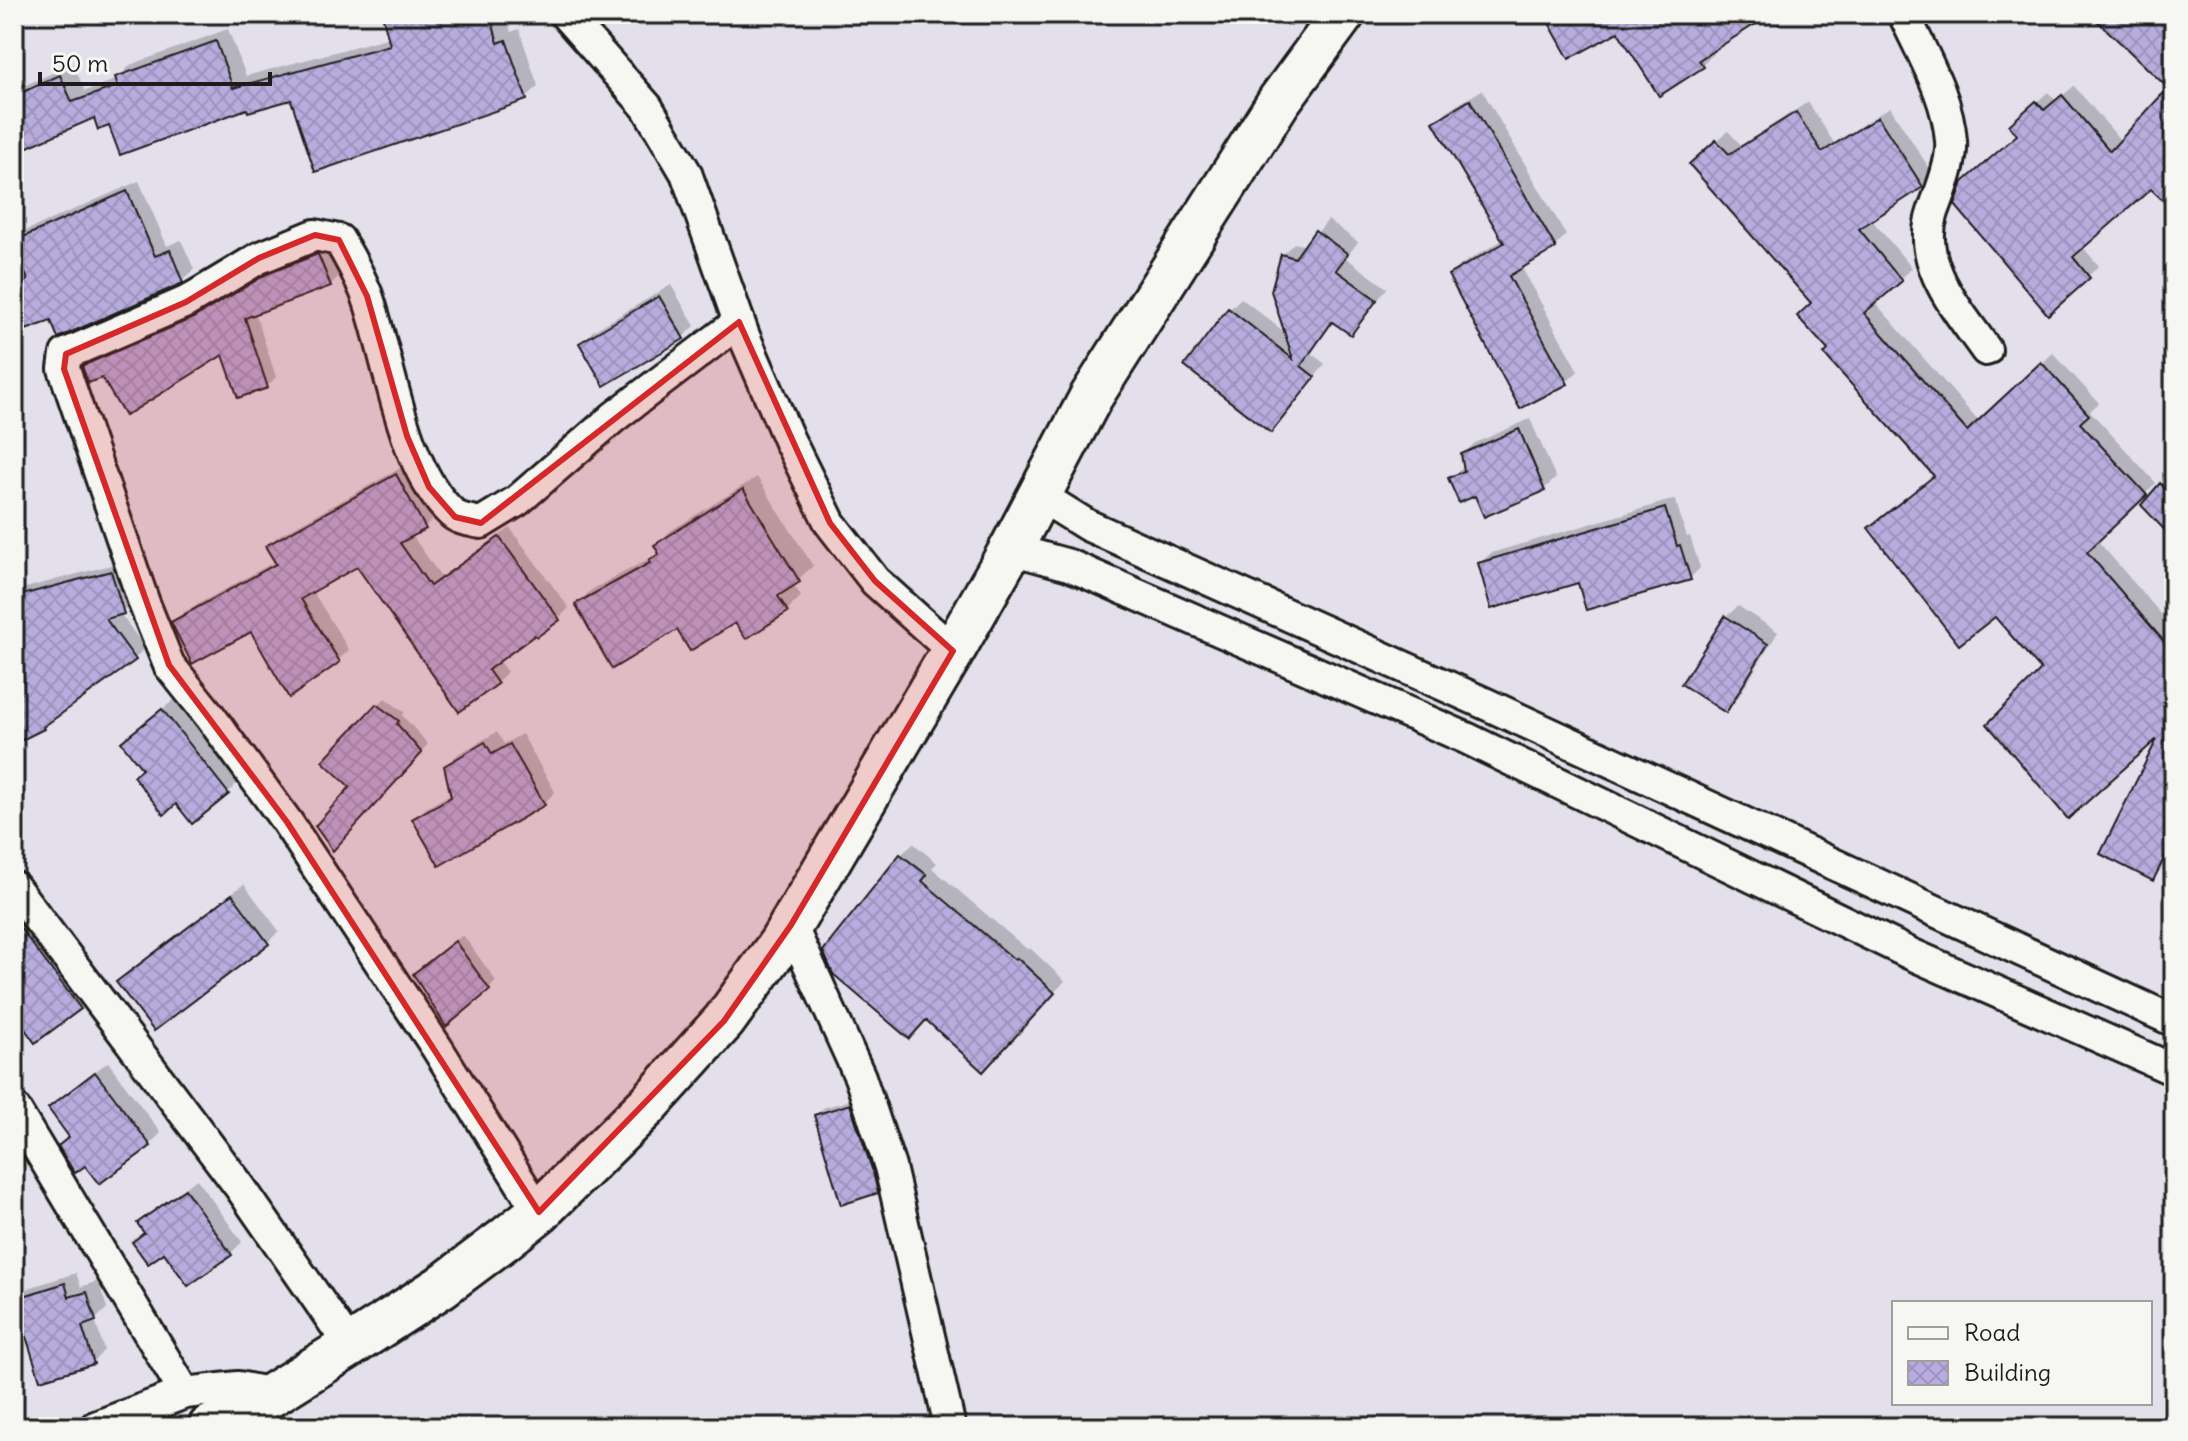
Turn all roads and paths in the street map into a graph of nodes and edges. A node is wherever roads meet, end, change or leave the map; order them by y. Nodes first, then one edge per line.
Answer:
1 (565, 14) edge
2 (1343, 14) edge
3 (1904, 14) edge
4 (739, 322) junction
5 (1986, 350) dead end
6 (1039, 495) junction
7 (1011, 549) junction
8 (953, 651) junction
9 (14, 887) edge
10 (791, 925) junction
11 (2174, 1021) edge
12 (2174, 1070) edge
13 (14, 1108) edge
14 (539, 1212) junction
15 (350, 1346) junction
16 (185, 1393) junction
17 (273, 1394) junction
18 (95, 1427) edge
19 (210, 1427) edge
20 (950, 1427) edge

1 - 4 street
2 - 6 main road
3 - 5 street
4 - 8 street
4 - 14 street
6 - 7 main road
6 - 11 street
7 - 8 main road
7 - 12 street
8 - 10 main road
9 - 15 street
10 - 14 main road
10 - 20 street
13 - 16 street
14 - 15 main road
15 - 17 main road
16 - 17 street
16 - 18 street
17 - 19 main road

